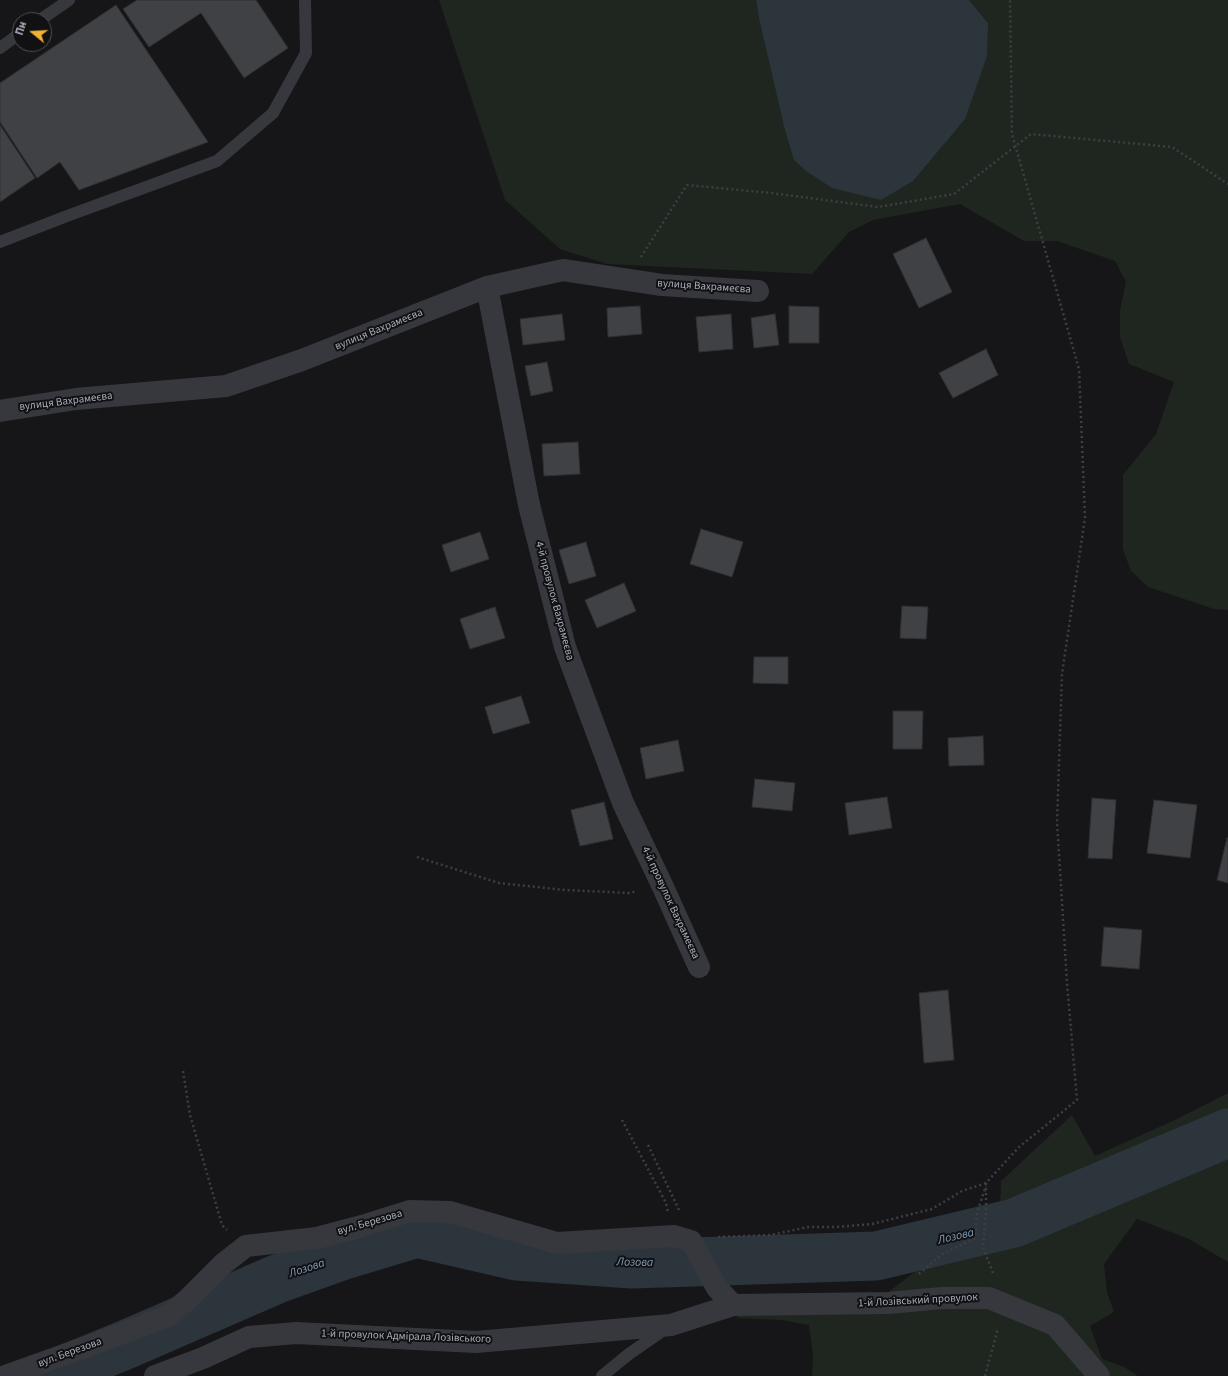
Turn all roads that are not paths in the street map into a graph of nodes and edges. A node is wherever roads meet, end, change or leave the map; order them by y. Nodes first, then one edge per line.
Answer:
1 (69, 0) edge
2 (305, 0) edge
3 (52, 12) edge
4 (12, 39) edge
5 (0, 48) edge
6 (0, 242) edge
7 (486, 287) junction
8 (758, 291) dead end
9 (0, 411) edge
10 (698, 967) dead end
11 (733, 1305) junction
12 (671, 1325) junction
13 (5, 1376) edge
14 (155, 1376) edge
15 (602, 1376) edge
16 (1099, 1376) edge

1 - 3 lane
2 - 6 lane
4 - 5 lane
7 - 8 street, вулиця Вахрамеєва
7 - 9 street, вулиця Вахрамеєва
7 - 10 street, 4-й провулок Вахрамеєва
11 - 12 street, 1-й провулок Адмірала Лозівського
11 - 13 street, вул. Березова
11 - 16 street, 1-й Лозівський провулок
12 - 14 street, 1-й провулок Адмірала Лозівського
12 - 15 lane

